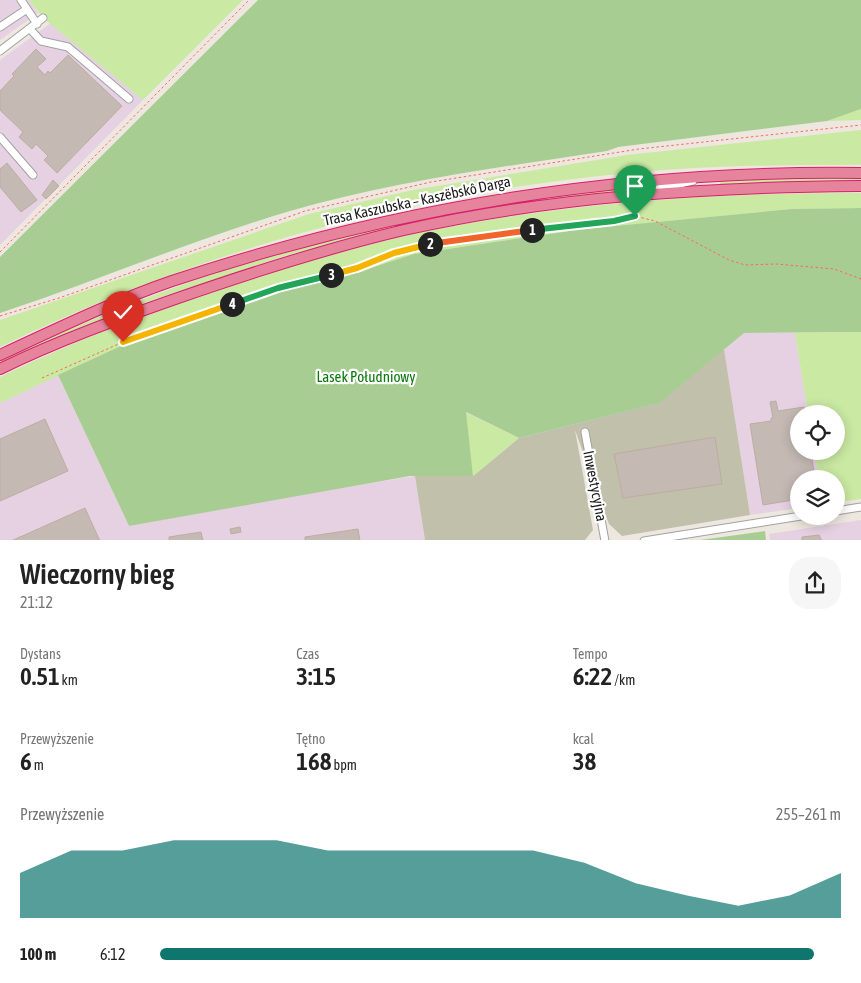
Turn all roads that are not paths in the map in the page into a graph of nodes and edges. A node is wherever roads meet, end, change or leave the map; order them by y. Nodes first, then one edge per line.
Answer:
1 (21, 0) edge
2 (27, 9) junction
3 (43, 18) dead end
4 (37, 24) junction
5 (0, 27) edge
6 (30, 29) junction
7 (0, 51) edge
8 (129, 99) dead end
9 (0, 137) edge
10 (861, 173) edge
11 (33, 175) dead end
12 (720, 176) junction
13 (626, 182) junction
14 (674, 185) junction
15 (861, 186) edge
16 (720, 189) junction
17 (627, 196) junction
18 (0, 355) edge
19 (0, 369) edge
20 (585, 432) dead end
21 (861, 507) edge
22 (845, 510) edge
23 (790, 518) edge
24 (605, 540) edge
25 (644, 540) edge

1 - 2 street
2 - 4 street
2 - 5 street
3 - 4 street
4 - 6 street
6 - 7 street
6 - 8 street
9 - 11 street
10 - 12 highway, Trasa Kaszubska – Kaszëbskô Darga
12 - 13 highway, Trasa Kaszubska – Kaszëbskô Darga
12 - 14 street
13 - 14 street
13 - 18 highway, Trasa Kaszubska – Kaszëbskô Darga
14 - 16 street
14 - 17 street
15 - 16 highway, Trasa Kaszubska – Kaszëbskô Darga
16 - 17 highway, Trasa Kaszubska – Kaszëbskô Darga
17 - 19 highway, Trasa Kaszubska – Kaszëbskô Darga
20 - 24 street, Inwestycyjna
21 - 22 street
23 - 25 street

